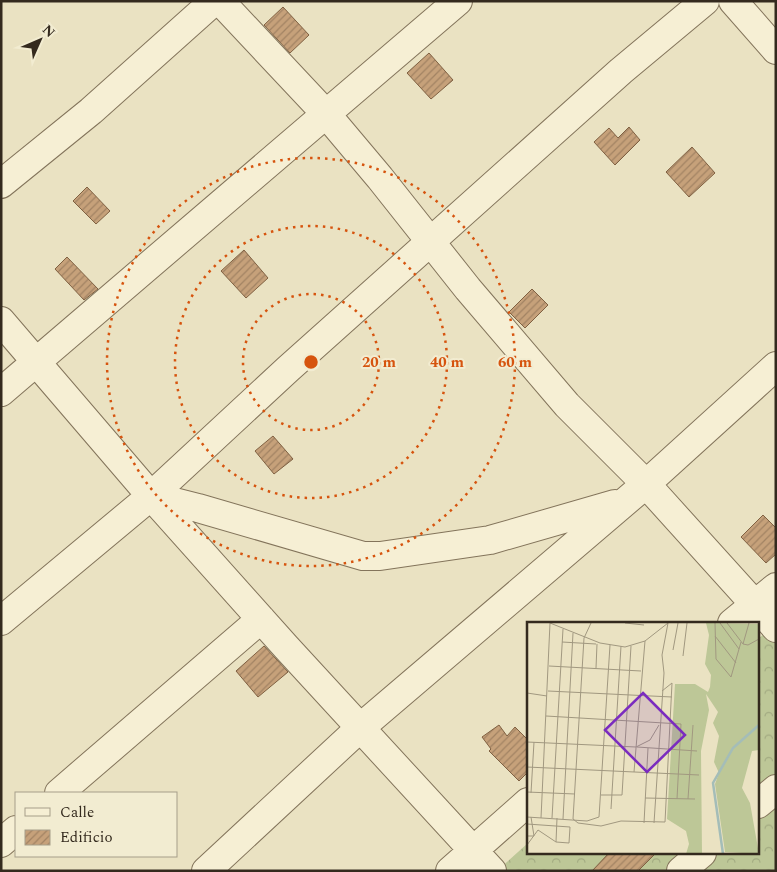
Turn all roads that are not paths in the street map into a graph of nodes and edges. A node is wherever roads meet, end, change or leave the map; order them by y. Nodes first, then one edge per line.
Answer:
1 (214, 1) edge
2 (220, 1) edge
3 (458, 1) edge
4 (705, 1) edge
5 (733, 1) edge
6 (776, 50) edge
7 (327, 115) junction
8 (1, 184) edge
9 (430, 242) junction
10 (1, 321) edge
11 (36, 362) junction
12 (776, 366) edge
13 (1, 392) edge
14 (636, 492) junction
15 (151, 496) junction
16 (776, 587) edge
17 (755, 604) junction
18 (261, 619) junction
19 (1, 621) edge
20 (733, 622) edge
21 (776, 628) edge
22 (360, 728) junction
23 (776, 789) edge
24 (60, 792) edge
25 (760, 802) edge
26 (527, 803) edge
27 (15, 831) edge
28 (1, 844) edge
29 (474, 849) junction
30 (701, 854) edge
31 (206, 871) edge
32 (450, 871) edge
33 (492, 871) edge
34 (682, 871) edge

1 - 8 street
2 - 7 street
3 - 7 street
4 - 9 street
5 - 6 street
7 - 9 street
7 - 11 street
9 - 14 street
9 - 15 street
10 - 11 street
11 - 13 street
11 - 15 street
12 - 14 street
14 - 15 street
14 - 17 street
14 - 22 street
15 - 18 street
15 - 19 street
16 - 17 street
17 - 20 street
17 - 21 street
18 - 22 street
18 - 24 street
22 - 29 street
22 - 31 street
23 - 25 street
26 - 29 street
27 - 28 street
29 - 32 street
29 - 33 street
30 - 34 street

